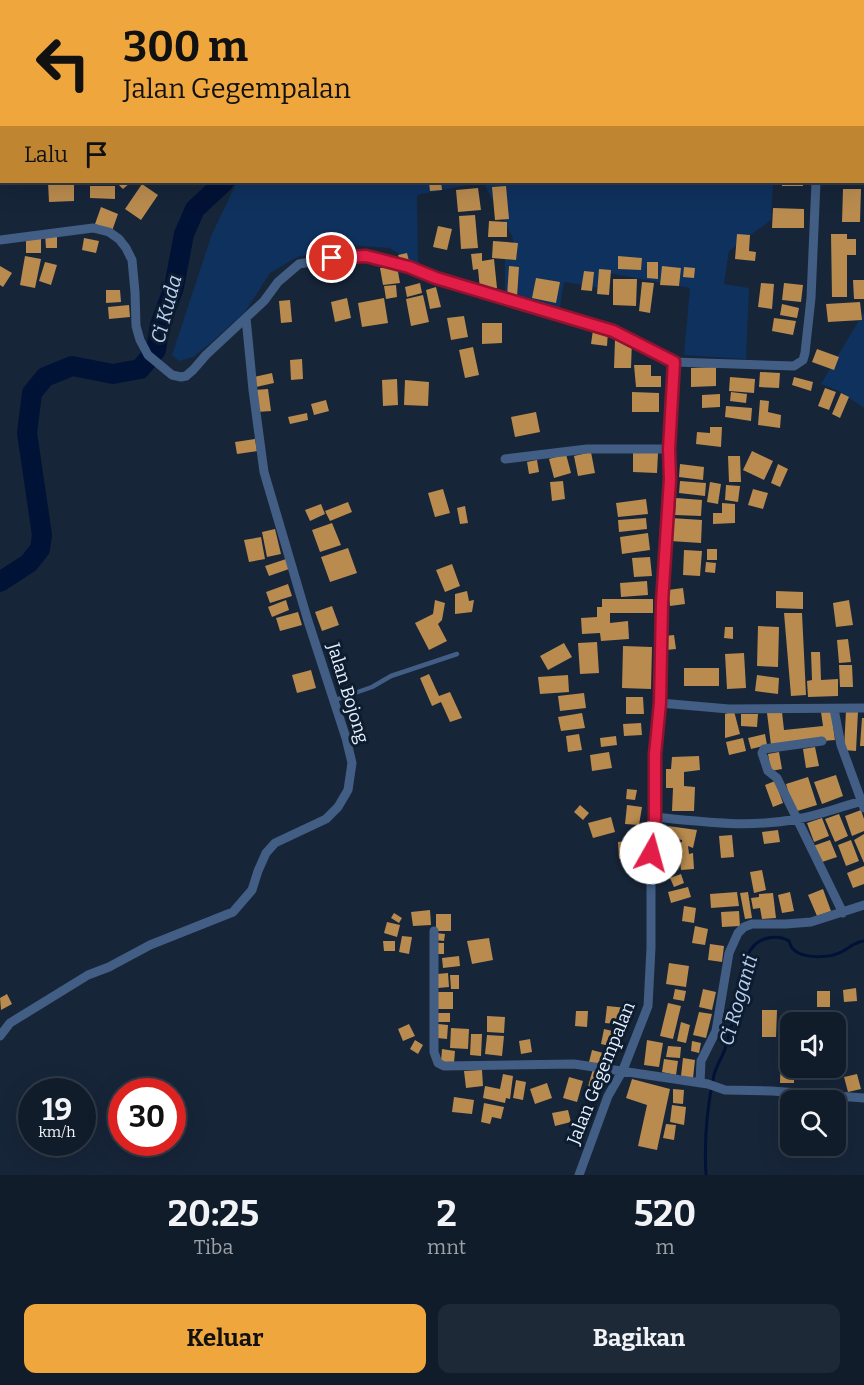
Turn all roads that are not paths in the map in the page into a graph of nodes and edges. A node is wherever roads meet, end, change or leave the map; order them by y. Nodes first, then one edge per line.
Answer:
1 (816, 183) edge
2 (0, 240) edge
3 (246, 318) junction
4 (674, 362) junction
5 (669, 449) junction
6 (505, 459) dead end
7 (457, 654) dead end
8 (335, 700) junction
9 (660, 703) junction
10 (864, 708) edge
11 (834, 709) junction
12 (822, 741) dead end
13 (863, 804) edge
14 (655, 818) junction
15 (798, 819) junction
16 (864, 905) edge
17 (843, 913) junction
18 (434, 931) dead end
19 (0, 1036) edge
20 (623, 1070) junction
21 (704, 1084) junction
22 (864, 1098) edge
23 (579, 1175) edge

1 - 4 street
2 - 3 street
3 - 4 street
3 - 8 street, Jalan Bojong
4 - 5 street, Jalan Gegempalan
5 - 6 street
5 - 9 street, Jalan Gegempalan
7 - 8 lane
8 - 19 street, Jalan Bojong
9 - 11 street
9 - 14 street, Jalan Gegempalan
10 - 11 street
11 - 13 street
12 - 15 street
13 - 15 street
14 - 15 street
14 - 20 street, Jalan Gegempalan
15 - 17 street
16 - 17 street
17 - 21 street
18 - 20 street
20 - 21 street
20 - 23 street, Jalan Gegempalan
21 - 22 street

